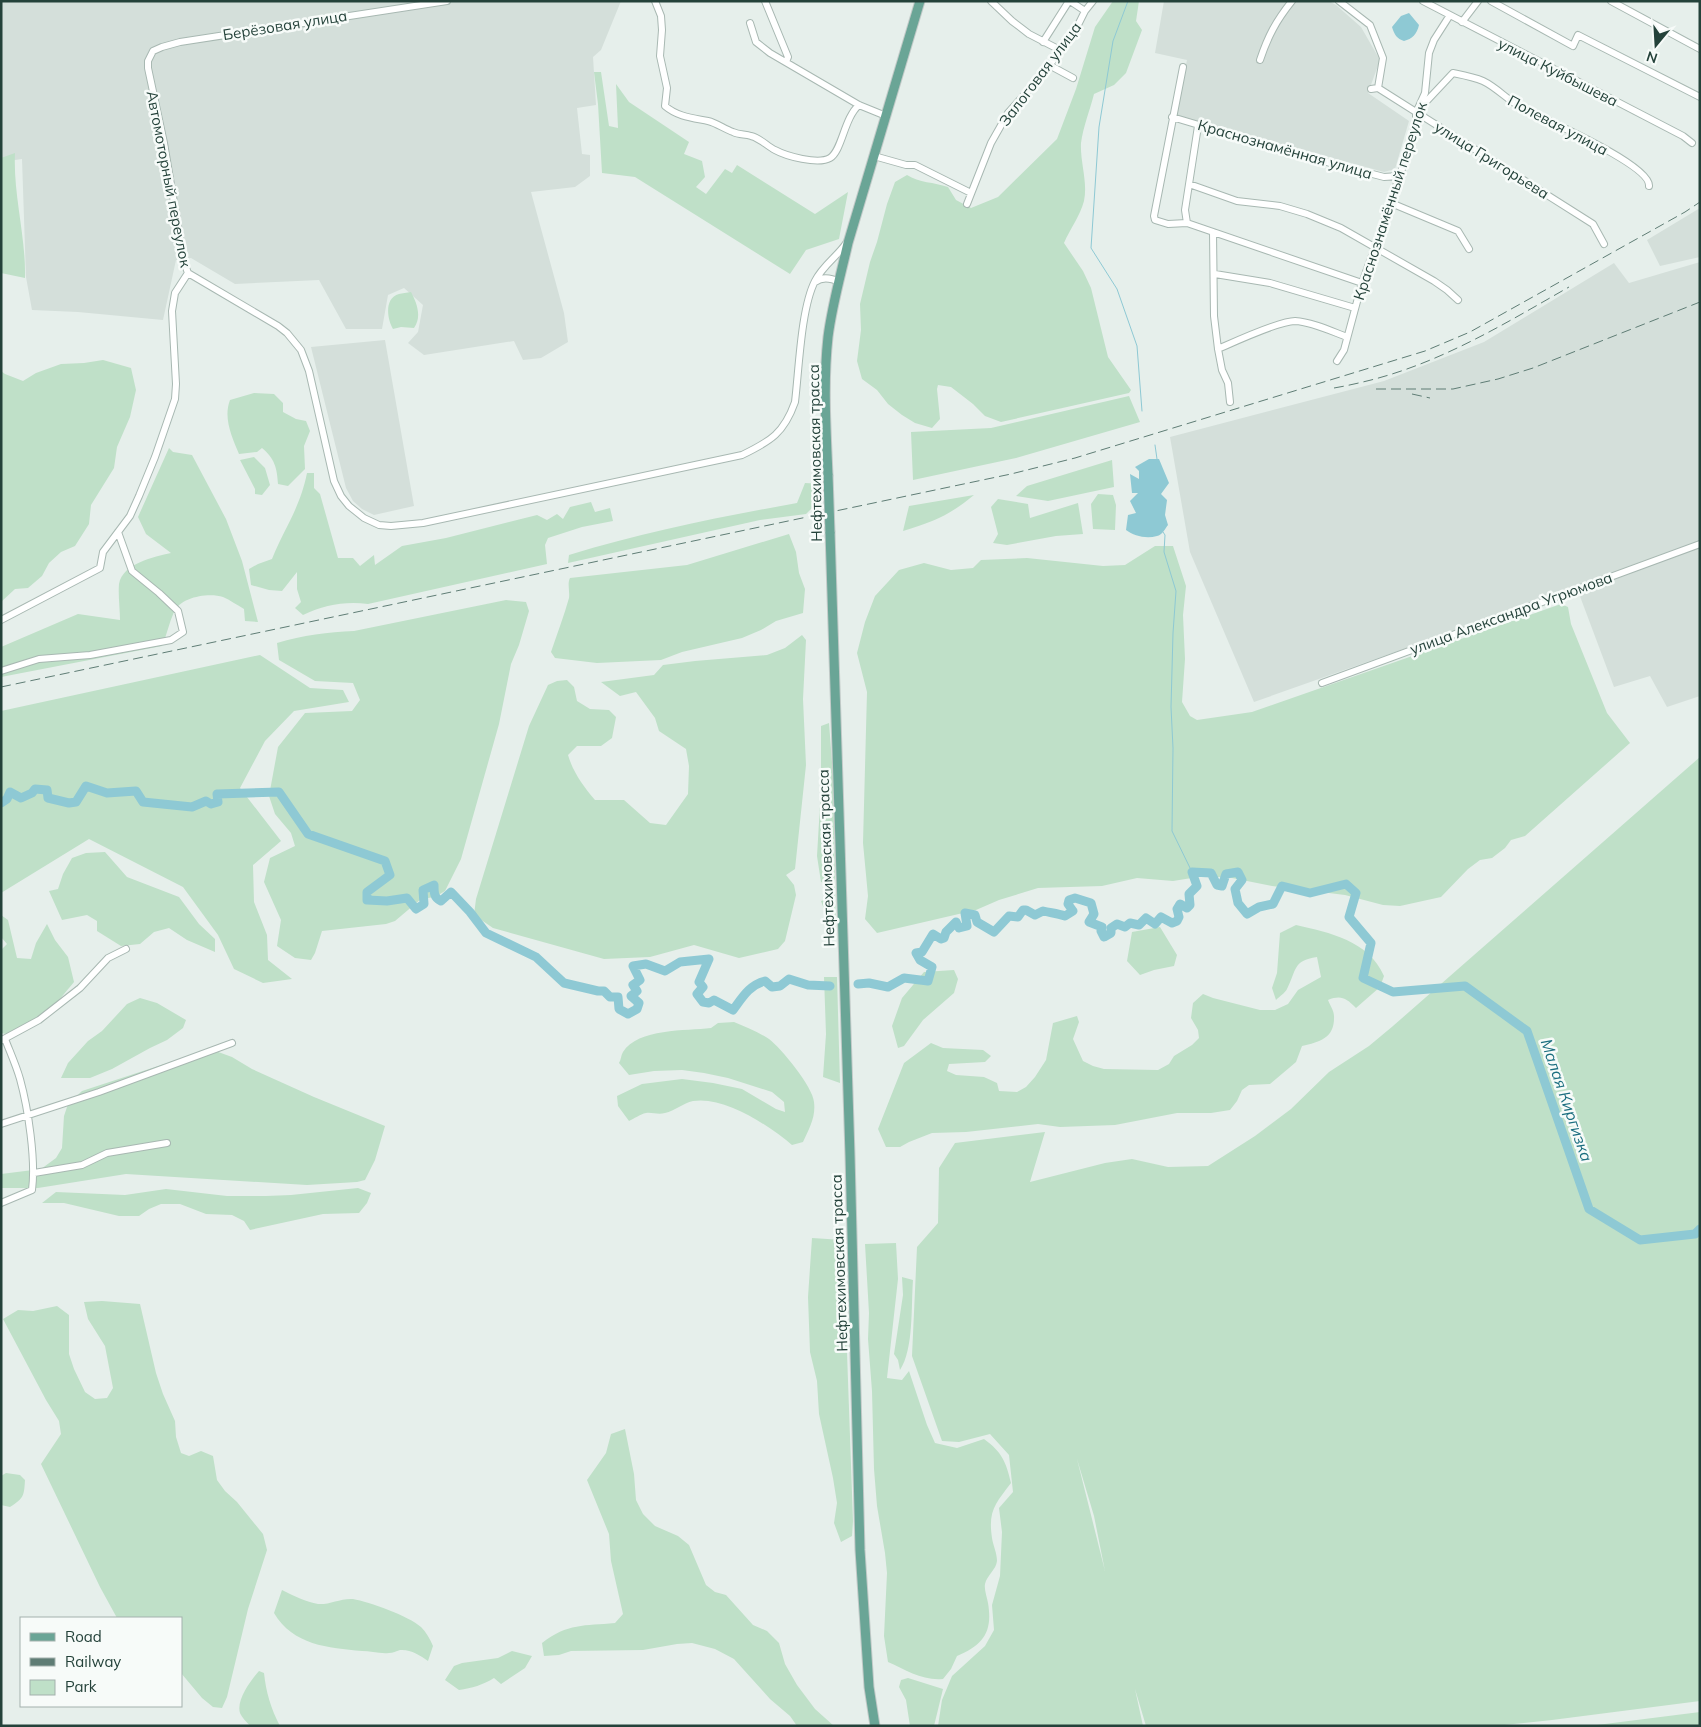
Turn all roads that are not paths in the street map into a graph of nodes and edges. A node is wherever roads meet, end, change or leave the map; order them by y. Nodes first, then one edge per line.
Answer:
1 (447, 1) edge
2 (655, 1) edge
3 (765, 1) edge
4 (920, 1) edge
5 (991, 1) edge
6 (1069, 1) edge
7 (1093, 1) edge
8 (1292, 1) edge
9 (1339, 1) edge
10 (1423, 1) edge
11 (1478, 1) edge
12 (1491, 1) edge
13 (1611, 1) edge
14 (1085, 11) junction
15 (1450, 15) junction
16 (1462, 22) junction
17 (750, 23) dead end
18 (1043, 42) junction
19 (1700, 49) edge
20 (1060, 50) junction
21 (153, 51) joint
22 (1260, 60) dead end
23 (786, 62) junction
24 (1049, 65) junction
25 (1183, 67) dead end
26 (1073, 78) dead end
27 (1700, 97) edge
28 (859, 105) junction
29 (1416, 113) junction
30 (886, 116) junction
31 (1172, 117) junction
32 (1198, 126) junction
33 (1692, 143) dead end
34 (874, 156) junction
35 (1399, 176) junction
36 (1190, 184) junction
37 (1649, 186) dead end
38 (971, 193) junction
39 (967, 204) dead end
40 (1391, 204) junction
41 (1187, 223) junction
42 (1213, 232) junction
43 (851, 235) junction
44 (1604, 244) dead end
45 (1375, 248) junction
46 (1469, 249) dead end
47 (188, 273) junction
48 (1214, 274) junction
49 (839, 282) junction
50 (1362, 282) junction
51 (814, 283) junction
52 (1458, 300) dead end
53 (1355, 308) junction
54 (1348, 337) junction
55 (1218, 349) junction
56 (1338, 361) dead end
57 (1230, 402) dead end
58 (118, 532) junction
59 (1700, 544) edge
60 (1, 620) edge
61 (1, 671) edge
62 (1322, 684) dead end
63 (126, 949) dead end
64 (3, 1039) edge
65 (232, 1043) dead end
66 (27, 1116) junction
67 (1, 1124) edge
68 (167, 1143) dead end
69 (34, 1173) junction
70 (1, 1203) edge
71 (875, 1726) edge

1 - 21 street, Берёзовая улица
2 - 28 street
3 - 23 street
4 - 30 main road, Нефтехимовская трасса
5 - 18 street
6 - 14 street
6 - 18 street
7 - 14 street, Залоговая улица
8 - 22 street
9 - 29 street, улица Григорьева
10 - 15 street, улица Куйбышева
11 - 16 street
12 - 27 street
13 - 19 street
14 - 20 street, Залоговая улица
15 - 16 street, улица Куйбышева
15 - 29 street, Краснознамённый переулок
16 - 33 street, улица Куйбышева
17 - 23 street
18 - 20 street
20 - 24 street, Залоговая улица
21 - 47 street, Автомоторный переулок
23 - 28 street
24 - 26 street
24 - 38 street, Залоговая улица
25 - 31 street
28 - 30 street
29 - 35 street, Краснознамённый переулок
29 - 37 street, Полевая улица
29 - 44 street, улица Григорьева
30 - 34 main road, Нефтехимовская трасса
31 - 32 street, Краснознамённая улица
31 - 41 street
32 - 35 street, Краснознамённая улица
32 - 36 street
34 - 38 street
34 - 43 main road, Нефтехимовская трасса
35 - 40 street, Краснознамённый переулок
36 - 41 street
36 - 45 street
38 - 39 street, Залоговая улица
40 - 45 street, Краснознамённый переулок
40 - 46 street
41 - 42 street
42 - 48 street
42 - 50 street
43 - 49 main road, Нефтехимовская трасса
43 - 51 street
45 - 50 street, Краснознамённый переулок
45 - 52 street
47 - 51 street
47 - 58 street, Автомоторный переулок
48 - 53 street
48 - 55 street
49 - 51 street
49 - 71 main road, Нефтехимовская трасса, bridge
50 - 53 street, Краснознамённый переулок
53 - 54 street, Краснознамённый переулок
54 - 55 street
54 - 56 street, Краснознамённый переулок
55 - 57 street
58 - 60 street, Автомоторный переулок
58 - 61 street
59 - 62 street, улица Александра Угрюмова
63 - 64 street
64 - 66 street
65 - 66 street
66 - 67 street
66 - 69 street
68 - 69 street
69 - 70 street

